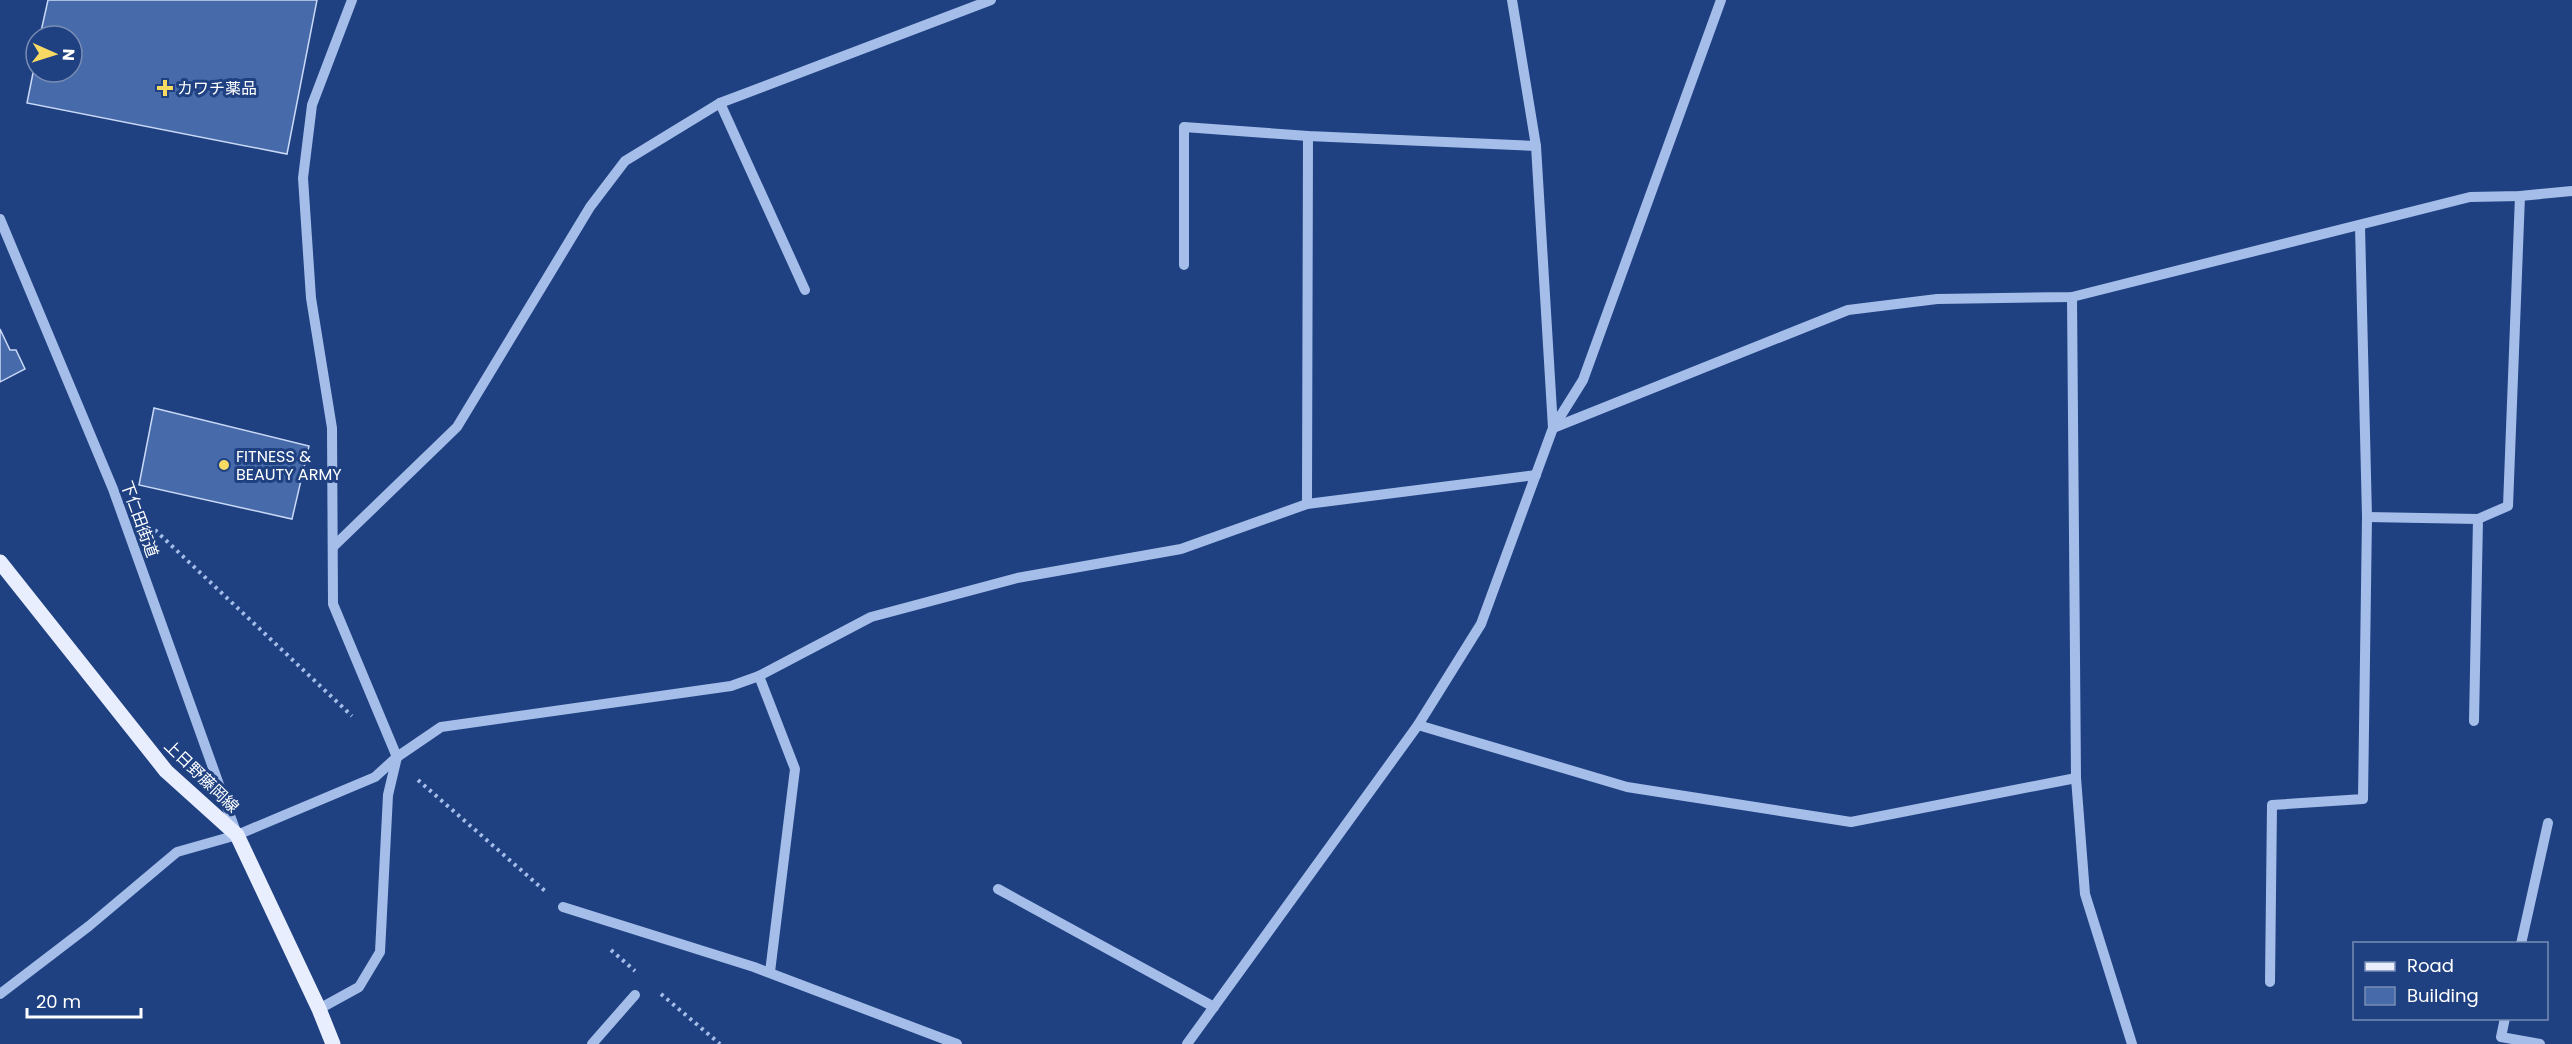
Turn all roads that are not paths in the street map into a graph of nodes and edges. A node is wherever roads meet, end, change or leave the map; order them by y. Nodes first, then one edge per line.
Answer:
1 (352, 0) edge
2 (992, 0) edge
3 (1512, 0) edge
4 (1721, 0) edge
5 (720, 103) junction
6 (1308, 136) junction
7 (1536, 146) junction
8 (2572, 191) edge
9 (2520, 196) junction
10 (0, 219) edge
11 (2360, 226) junction
12 (1184, 265) dead end
13 (806, 290) dead end
14 (2072, 297) junction
15 (1553, 428) junction
16 (1536, 475) junction
17 (1307, 504) junction
18 (2367, 517) junction
19 (2478, 519) junction
20 (334, 546) junction
21 (0, 562) edge
22 (759, 676) junction
23 (2474, 721) dead end
24 (1418, 725) junction
25 (397, 757) junction
26 (2076, 778) junction
27 (2548, 824) dead end
28 (237, 835) junction
29 (998, 889) dead end
30 (563, 907) dead end
31 (2522, 942) edge
32 (770, 972) junction
33 (2271, 982) dead end
34 (0, 994) edge
35 (635, 995) dead end
36 (1214, 1007) junction
37 (319, 1009) junction
38 (2505, 1020) edge
39 (333, 1044) edge
40 (592, 1044) edge
41 (957, 1044) edge
42 (1187, 1044) edge
43 (2132, 1044) edge
44 (2540, 1044) edge

1 - 20 street
2 - 5 street
3 - 7 street
4 - 15 street
5 - 13 street
5 - 20 street
6 - 7 street
6 - 12 street
6 - 17 street
7 - 15 street
8 - 9 street
9 - 11 street
9 - 19 street
10 - 28 street, 下仁田街道
11 - 14 street
11 - 18 street
14 - 15 street
14 - 26 street
15 - 16 street
16 - 17 street
16 - 24 street
17 - 22 street
18 - 19 street
18 - 33 street
19 - 23 street
20 - 25 street
21 - 28 main road, 上日野藤岡線
22 - 25 street
22 - 32 street
24 - 26 street
24 - 36 street
25 - 28 street
25 - 37 street
26 - 43 street
27 - 31 street
28 - 34 street
28 - 37 main road, 上日野藤岡線
29 - 36 street
30 - 32 street
32 - 41 street
35 - 40 street
36 - 42 street
37 - 39 main road, 上日野藤岡線
38 - 44 street

